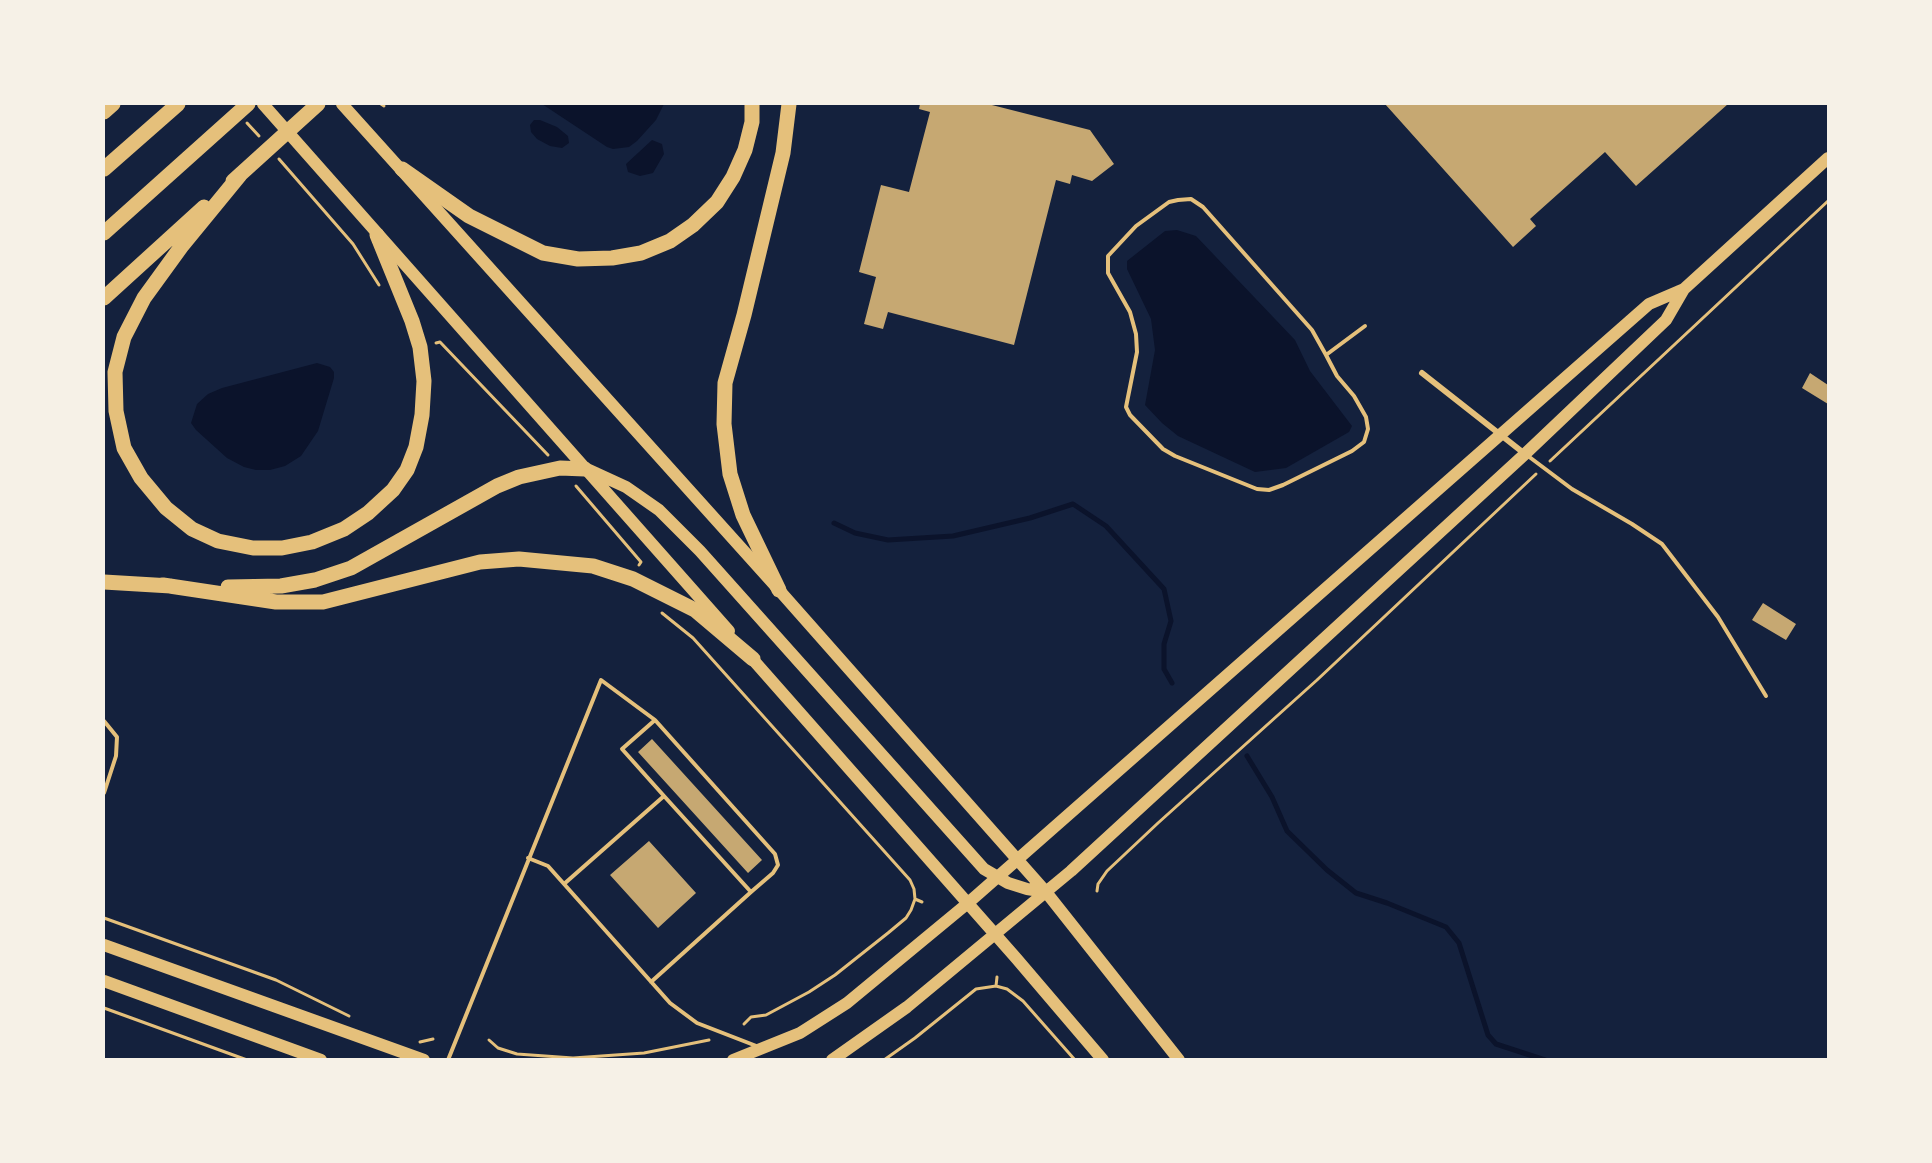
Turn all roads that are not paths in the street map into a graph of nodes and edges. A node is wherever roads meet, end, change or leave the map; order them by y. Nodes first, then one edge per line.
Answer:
1 (113, 104) edge
2 (178, 104) edge
3 (248, 104) edge
4 (263, 104) edge
5 (318, 104) edge
6 (342, 104) edge
7 (752, 104) edge
8 (789, 104) edge
9 (104, 112) edge
10 (1828, 158) edge
11 (104, 169) edge
12 (402, 169) junction
13 (240, 175) junction
14 (104, 233) edge
15 (377, 235) junction
16 (1683, 289) junction
17 (104, 298) edge
18 (1365, 327) dead end
19 (1326, 356) junction
20 (1422, 373) dead end
21 (1500, 434) junction
22 (1525, 454) junction
23 (585, 469) junction
24 (104, 582) edge
25 (163, 585) junction
26 (779, 590) junction
27 (753, 659) junction
28 (1766, 696) dead end
29 (655, 720) junction
30 (104, 721) edge
31 (104, 793) edge
32 (664, 796) junction
33 (528, 858) junction
34 (1017, 860) junction
35 (997, 877) junction
36 (564, 884) junction
37 (751, 892) junction
38 (1046, 892) junction
39 (968, 903) junction
40 (995, 935) junction
41 (104, 945) edge
42 (104, 981) edge
43 (651, 982) junction
44 (763, 1048) junction
45 (321, 1059) edge
46 (424, 1059) edge
47 (448, 1059) edge
48 (733, 1059) edge
49 (832, 1059) edge
50 (1103, 1059) edge
51 (1179, 1059) edge

1 - 9 highway
2 - 11 highway
3 - 14 highway
4 - 15 main road
5 - 13 highway
6 - 12 main road
7 - 12 highway
8 - 26 highway
10 - 16 main road
12 - 26 main road
13 - 15 highway
13 - 17 highway
15 - 23 main road
16 - 21 main road
16 - 22 main road
18 - 19 lane
19 - 19 lane
20 - 21 street
21 - 22 street
21 - 34 main road
22 - 28 lane
22 - 38 main road
23 - 25 highway
23 - 27 main road
23 - 35 main road
24 - 25 highway
25 - 27 highway
26 - 34 main road
27 - 39 main road
29 - 32 lane
29 - 33 lane
29 - 37 lane
30 - 31 lane
32 - 36 lane
32 - 37 lane
33 - 36 lane
33 - 47 lane
34 - 35 main road
34 - 38 main road
35 - 38 main road
35 - 39 main road
36 - 43 lane
37 - 43 lane
38 - 40 main road
38 - 51 main road
39 - 40 main road
39 - 44 main road
40 - 49 main road
40 - 50 main road
41 - 46 main road
42 - 45 main road
43 - 44 lane
44 - 48 main road

